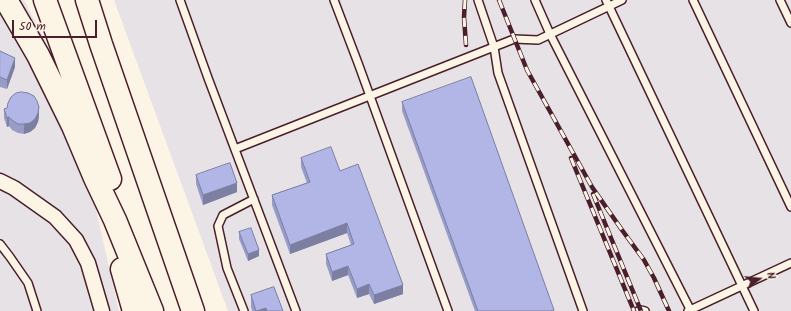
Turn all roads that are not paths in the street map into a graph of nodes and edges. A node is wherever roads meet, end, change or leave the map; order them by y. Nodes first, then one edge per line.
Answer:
1 (6, 0) edge
2 (45, 0) edge
3 (82, 0) edge
4 (87, 0) edge
5 (180, 0) edge
6 (334, 0) edge
7 (478, 0) edge
8 (535, 0) edge
9 (622, 0) edge
10 (693, 0) edge
11 (780, 0) edge
12 (607, 3) edge
13 (791, 23) edge
14 (550, 34) junction
15 (101, 44) junction
16 (494, 47) junction
17 (370, 96) junction
18 (235, 149) junction
19 (95, 178) junction
20 (0, 181) edge
21 (254, 199) junction
22 (791, 207) edge
23 (0, 244) edge
24 (791, 263) edge
25 (742, 286) junction
26 (689, 310) edge
27 (38, 311) edge
28 (102, 311) edge
29 (134, 311) edge
30 (152, 311) edge
31 (158, 311) edge
32 (193, 311) edge
33 (244, 311) edge
34 (296, 311) edge
35 (448, 311) edge
36 (583, 311) edge
37 (638, 311) edge
38 (645, 311) edge
39 (754, 311) edge

1 - 19 highway
2 - 31 highway
3 - 15 highway
4 - 15 highway
5 - 18 lane
6 - 17 lane
7 - 16 lane
8 - 14 lane
9 - 12 lane
10 - 22 lane
11 - 13 lane
12 - 14 lane
12 - 25 lane
14 - 16 lane
14 - 26 lane
15 - 32 highway
16 - 17 lane
16 - 36 lane
17 - 18 lane
17 - 35 lane
18 - 21 lane
19 - 29 highway
19 - 30 highway
20 - 28 street
21 - 33 lane
21 - 34 lane
23 - 27 lane
24 - 25 lane
25 - 26 lane
25 - 39 lane
37 - 38 lane

